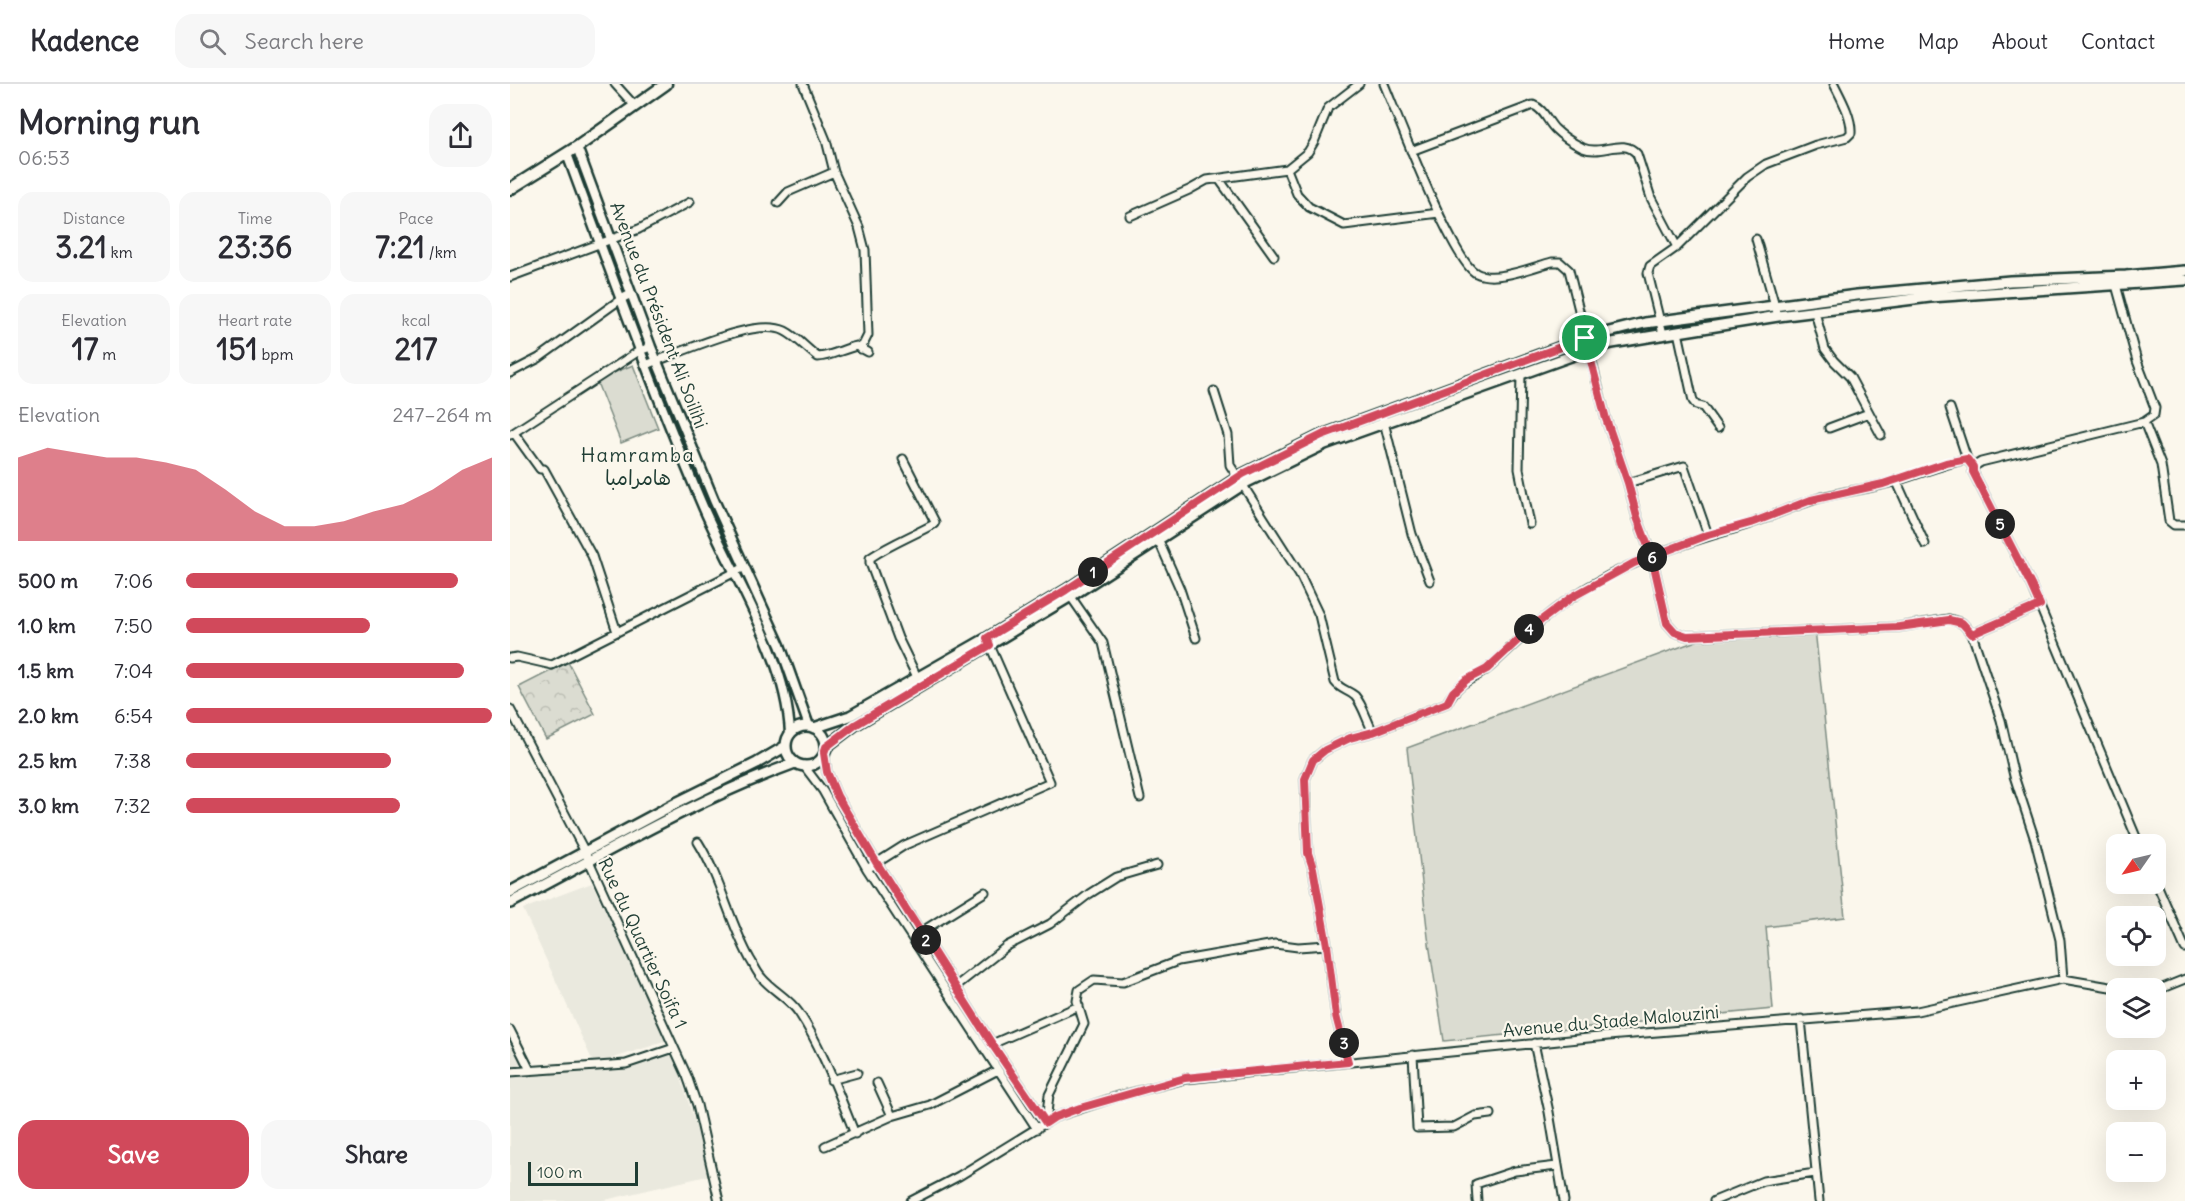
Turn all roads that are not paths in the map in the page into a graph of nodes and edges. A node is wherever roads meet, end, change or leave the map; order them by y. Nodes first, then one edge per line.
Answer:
1 (615, 84) edge
2 (666, 84) edge
3 (803, 84) edge
4 (1359, 84) edge
5 (1384, 84) edge
6 (1834, 84) edge
7 (634, 105) junction
8 (577, 147) junction
9 (1411, 151) junction
10 (567, 154) junction
11 (1287, 169) junction
12 (834, 172) junction
13 (1219, 179) junction
14 (510, 189) edge
15 (690, 202) dead end
16 (777, 203) dead end
17 (1439, 213) junction
18 (1130, 216) dead end
19 (611, 239) junction
20 (1756, 239) dead end
21 (600, 243) junction
22 (1677, 248) junction
23 (1274, 256) dead end
24 (2185, 271) edge
25 (510, 277) edge
26 (2185, 280) edge
27 (2116, 285) junction
28 (631, 294) junction
29 (621, 299) junction
30 (1775, 306) junction
31 (1815, 312) junction
32 (1778, 316) junction
33 (1660, 321) junction
34 (1678, 332) junction
35 (1663, 334) junction
36 (1585, 338) junction
37 (651, 347) junction
38 (1588, 350) junction
39 (639, 351) junction
40 (657, 361) junction
41 (645, 365) junction
42 (510, 373) edge
43 (1521, 374) junction
44 (1214, 391) dead end
45 (1950, 408) dead end
46 (1869, 412) junction
47 (1382, 413) junction
48 (2144, 422) junction
49 (1384, 423) junction
50 (1718, 428) dead end
51 (1829, 428) dead end
52 (512, 434) edge
53 (1881, 435) dead end
54 (903, 459) dead end
55 (1967, 459) junction
56 (1973, 467) junction
57 (1896, 480) junction
58 (1239, 482) junction
59 (1628, 483) junction
60 (1530, 524) dead end
61 (2185, 525) edge
62 (1708, 535) junction
63 (1157, 536) junction
64 (1925, 544) dead end
65 (1652, 557) junction
66 (745, 567) junction
67 (734, 573) junction
68 (1430, 581) dead end
69 (1068, 593) junction
70 (2040, 605) junction
71 (617, 632) junction
72 (1972, 634) junction
73 (1196, 638) dead end
74 (988, 641) junction
75 (510, 658) edge
76 (917, 677) junction
77 (510, 709) edge
78 (812, 727) junction
79 (1373, 732) junction
80 (790, 734) junction
81 (786, 746) junction
82 (825, 750) junction
83 (800, 764) junction
84 (1140, 798) dead end
85 (2135, 834) edge
86 (698, 842) dead end
87 (585, 852) junction
88 (588, 862) junction
89 (876, 862) junction
90 (1157, 865) dead end
91 (867, 869) junction
92 (510, 892) edge
93 (985, 892) dead end
94 (2161, 894) edge
95 (510, 903) edge
96 (921, 932) junction
97 (1327, 945) junction
98 (2185, 948) edge
99 (2062, 979) junction
100 (2185, 979) edge
101 (955, 987) junction
102 (1079, 1006) junction
103 (1801, 1019) junction
104 (510, 1030) edge
105 (1534, 1043) junction
106 (992, 1044) junction
107 (674, 1048) junction
108 (1413, 1055) junction
109 (1348, 1062) junction
110 (530, 1070) junction
111 (998, 1070) junction
112 (510, 1071) edge
113 (857, 1073) dead end
114 (831, 1080) junction
115 (877, 1083) dead end
116 (1491, 1114) dead end
117 (892, 1116) junction
118 (1042, 1126) junction
119 (855, 1134) junction
120 (825, 1146) dead end
121 (1557, 1166) junction
122 (1815, 1173) junction
123 (718, 1201) edge
124 (911, 1201) edge
125 (1477, 1201) edge
126 (1564, 1201) edge
127 (1714, 1201) edge
128 (1819, 1201) edge

1 - 7 street
2 - 7 main road
3 - 12 street
4 - 11 street
5 - 9 street
6 - 22 street
7 - 8 main road
8 - 10 main road
8 - 19 street, Avenue du Président Ali Soilihi
9 - 17 street
9 - 22 street
10 - 14 main road
10 - 21 street, Avenue du Président Ali Soilihi
11 - 13 street
11 - 17 street
12 - 16 street
12 - 40 street
13 - 18 street
13 - 23 street
15 - 19 street
17 - 36 street
19 - 21 street
19 - 28 street, Avenue du Président Ali Soilihi
20 - 30 street
21 - 25 street
21 - 29 street, Avenue du Président Ali Soilihi
22 - 33 street
24 - 30 main road
26 - 27 main road
27 - 31 main road
27 - 48 street
28 - 29 street
28 - 37 street, Avenue du Président Ali Soilihi
29 - 39 street, Avenue du Président Ali Soilihi
29 - 42 street
30 - 32 street
30 - 33 main road
31 - 32 main road
31 - 46 street
32 - 34 main road
33 - 35 street
33 - 36 main road
34 - 35 main road
34 - 50 street
35 - 38 main road
36 - 38 street
36 - 47 main road
37 - 39 street
37 - 40 street, Avenue du Président Ali Soilihi
38 - 43 main road
38 - 59 street
39 - 41 street, Avenue du Président Ali Soilihi
39 - 52 street
40 - 41 street
40 - 66 street, Avenue du Président Ali Soilihi
41 - 67 street, Avenue du Président Ali Soilihi
43 - 49 main road
43 - 60 street
44 - 58 street
45 - 55 street
46 - 51 street
46 - 53 street
47 - 49 street
47 - 58 main road
48 - 56 street
48 - 61 street
49 - 58 main road
49 - 68 street
52 - 71 street
54 - 76 street
55 - 56 street
55 - 57 street
56 - 70 street
57 - 62 street
57 - 64 street
58 - 63 main road
58 - 79 street
59 - 62 street
59 - 65 street
62 - 65 street
63 - 69 main road
63 - 73 street
65 - 72 street
65 - 79 street
66 - 67 street
66 - 78 street, Avenue du Président Ali Soilihi
67 - 71 street
67 - 80 street, Avenue du Président Ali Soilihi
69 - 74 main road
69 - 84 street
70 - 72 street
70 - 85 street
71 - 75 street
72 - 99 street
74 - 76 main road
74 - 82 main road
74 - 89 street
76 - 78 main road
77 - 87 street, Rue du Quartier Soifa 1
78 - 80 main road
78 - 82 main road
79 - 97 street
80 - 81 main road
81 - 83 main road
81 - 87 main road
82 - 83 main road
82 - 89 street
83 - 88 main road
83 - 91 street
86 - 114 street
87 - 88 street, Rue du Quartier Soifa 1
87 - 92 main road
88 - 95 main road
88 - 107 street, Rue du Quartier Soifa 1
89 - 91 street
89 - 96 street
90 - 101 street
91 - 111 street
93 - 96 street
94 - 98 street
96 - 101 street
97 - 102 street
97 - 109 street
99 - 100 street, Avenue du Stade Malouzini
99 - 103 street, Avenue du Stade Malouzini
101 - 106 street
102 - 106 street
102 - 118 street
103 - 105 street, Avenue du Stade Malouzini
103 - 122 street
104 - 110 street
105 - 108 street, Avenue du Stade Malouzini
105 - 121 street
106 - 118 street
107 - 110 street
107 - 123 street, Rue du Quartier Soifa 1
108 - 109 street, Avenue du Stade Malouzini
108 - 116 street
109 - 118 street, Avenue du Stade Malouzini
110 - 112 street
111 - 117 street
111 - 118 street
113 - 114 street
114 - 119 street
115 - 117 street
117 - 119 street
118 - 124 street, Avenue du Stade Malouzini
119 - 120 street
121 - 125 street
121 - 126 street
122 - 127 street
122 - 128 street

